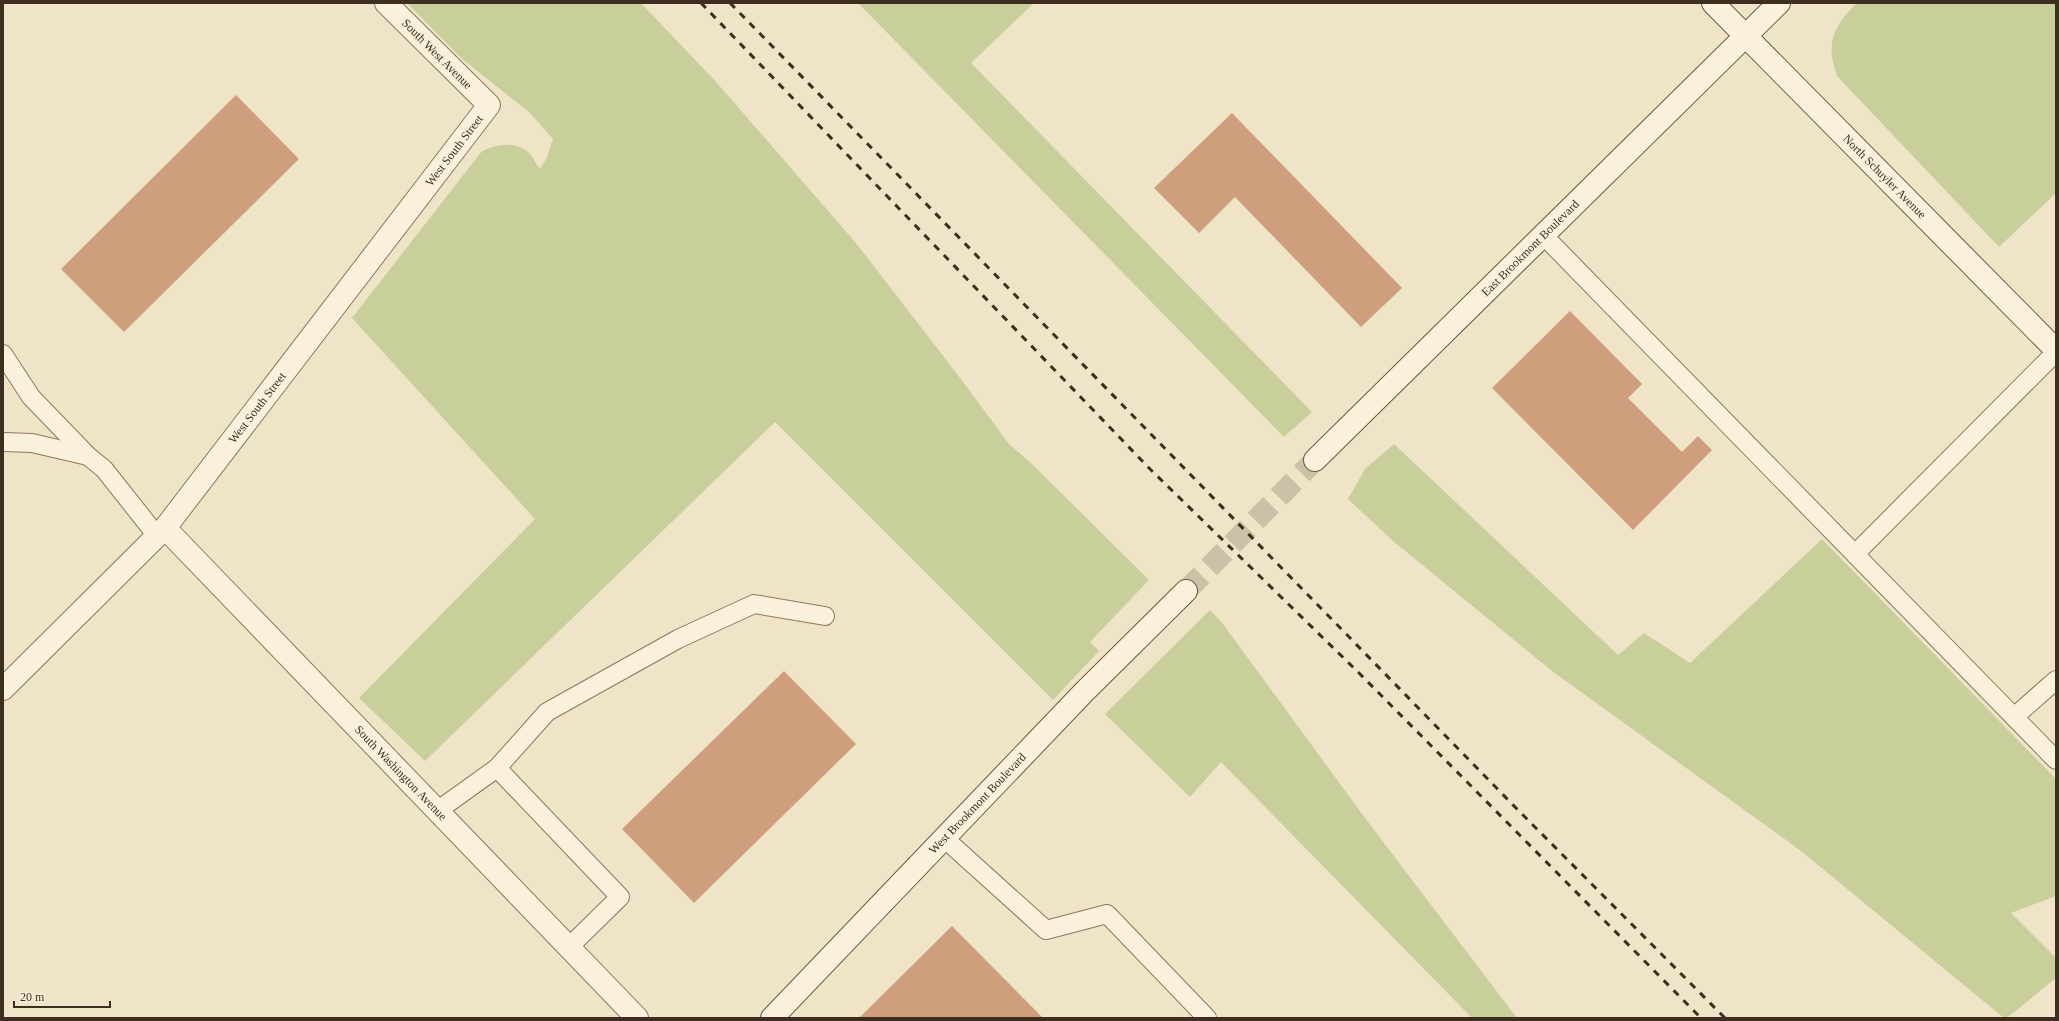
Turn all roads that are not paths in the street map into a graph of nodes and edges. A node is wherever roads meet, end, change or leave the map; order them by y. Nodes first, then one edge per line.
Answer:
1 (386, 3) edge
2 (1713, 3) edge
3 (1779, 3) edge
4 (1793, 3) edge
5 (1747, 37) junction
6 (489, 105) joint
7 (1544, 236) junction
8 (2056, 351) edge
9 (3, 354) edge
10 (3, 442) edge
11 (88, 456) junction
12 (1315, 460) tunnel mouth
13 (161, 532) junction
14 (1855, 554) junction
15 (1186, 591) tunnel mouth
16 (825, 616) dead end
17 (2056, 680) edge
18 (3, 689) edge
19 (2014, 717) junction
20 (2056, 760) edge
21 (497, 768) junction
22 (436, 810) junction
23 (944, 838) junction
24 (569, 947) junction
25 (637, 1018) edge
26 (772, 1018) edge
27 (1207, 1018) edge

1 - 6 street, South West Avenue
2 - 5 street, North Schuyler Avenue
3 - 5 street, East Brookmont Boulevard
4 - 5 street, East Brookmont Boulevard
5 - 7 street, East Brookmont Boulevard
5 - 8 street, North Schuyler Avenue
6 - 13 street, West South Street
7 - 12 street, East Brookmont Boulevard
7 - 14 lane
8 - 14 lane
9 - 11 lane
10 - 11 lane
11 - 13 lane
13 - 18 street, West South Street
13 - 22 street, South Washington Avenue
14 - 19 lane
15 - 23 street, West Brookmont Boulevard
16 - 21 lane
17 - 19 lane
19 - 20 lane
21 - 22 lane
21 - 24 lane
22 - 24 street, South Washington Avenue
23 - 26 street, West Brookmont Boulevard
23 - 27 lane
24 - 25 street, South Washington Avenue

